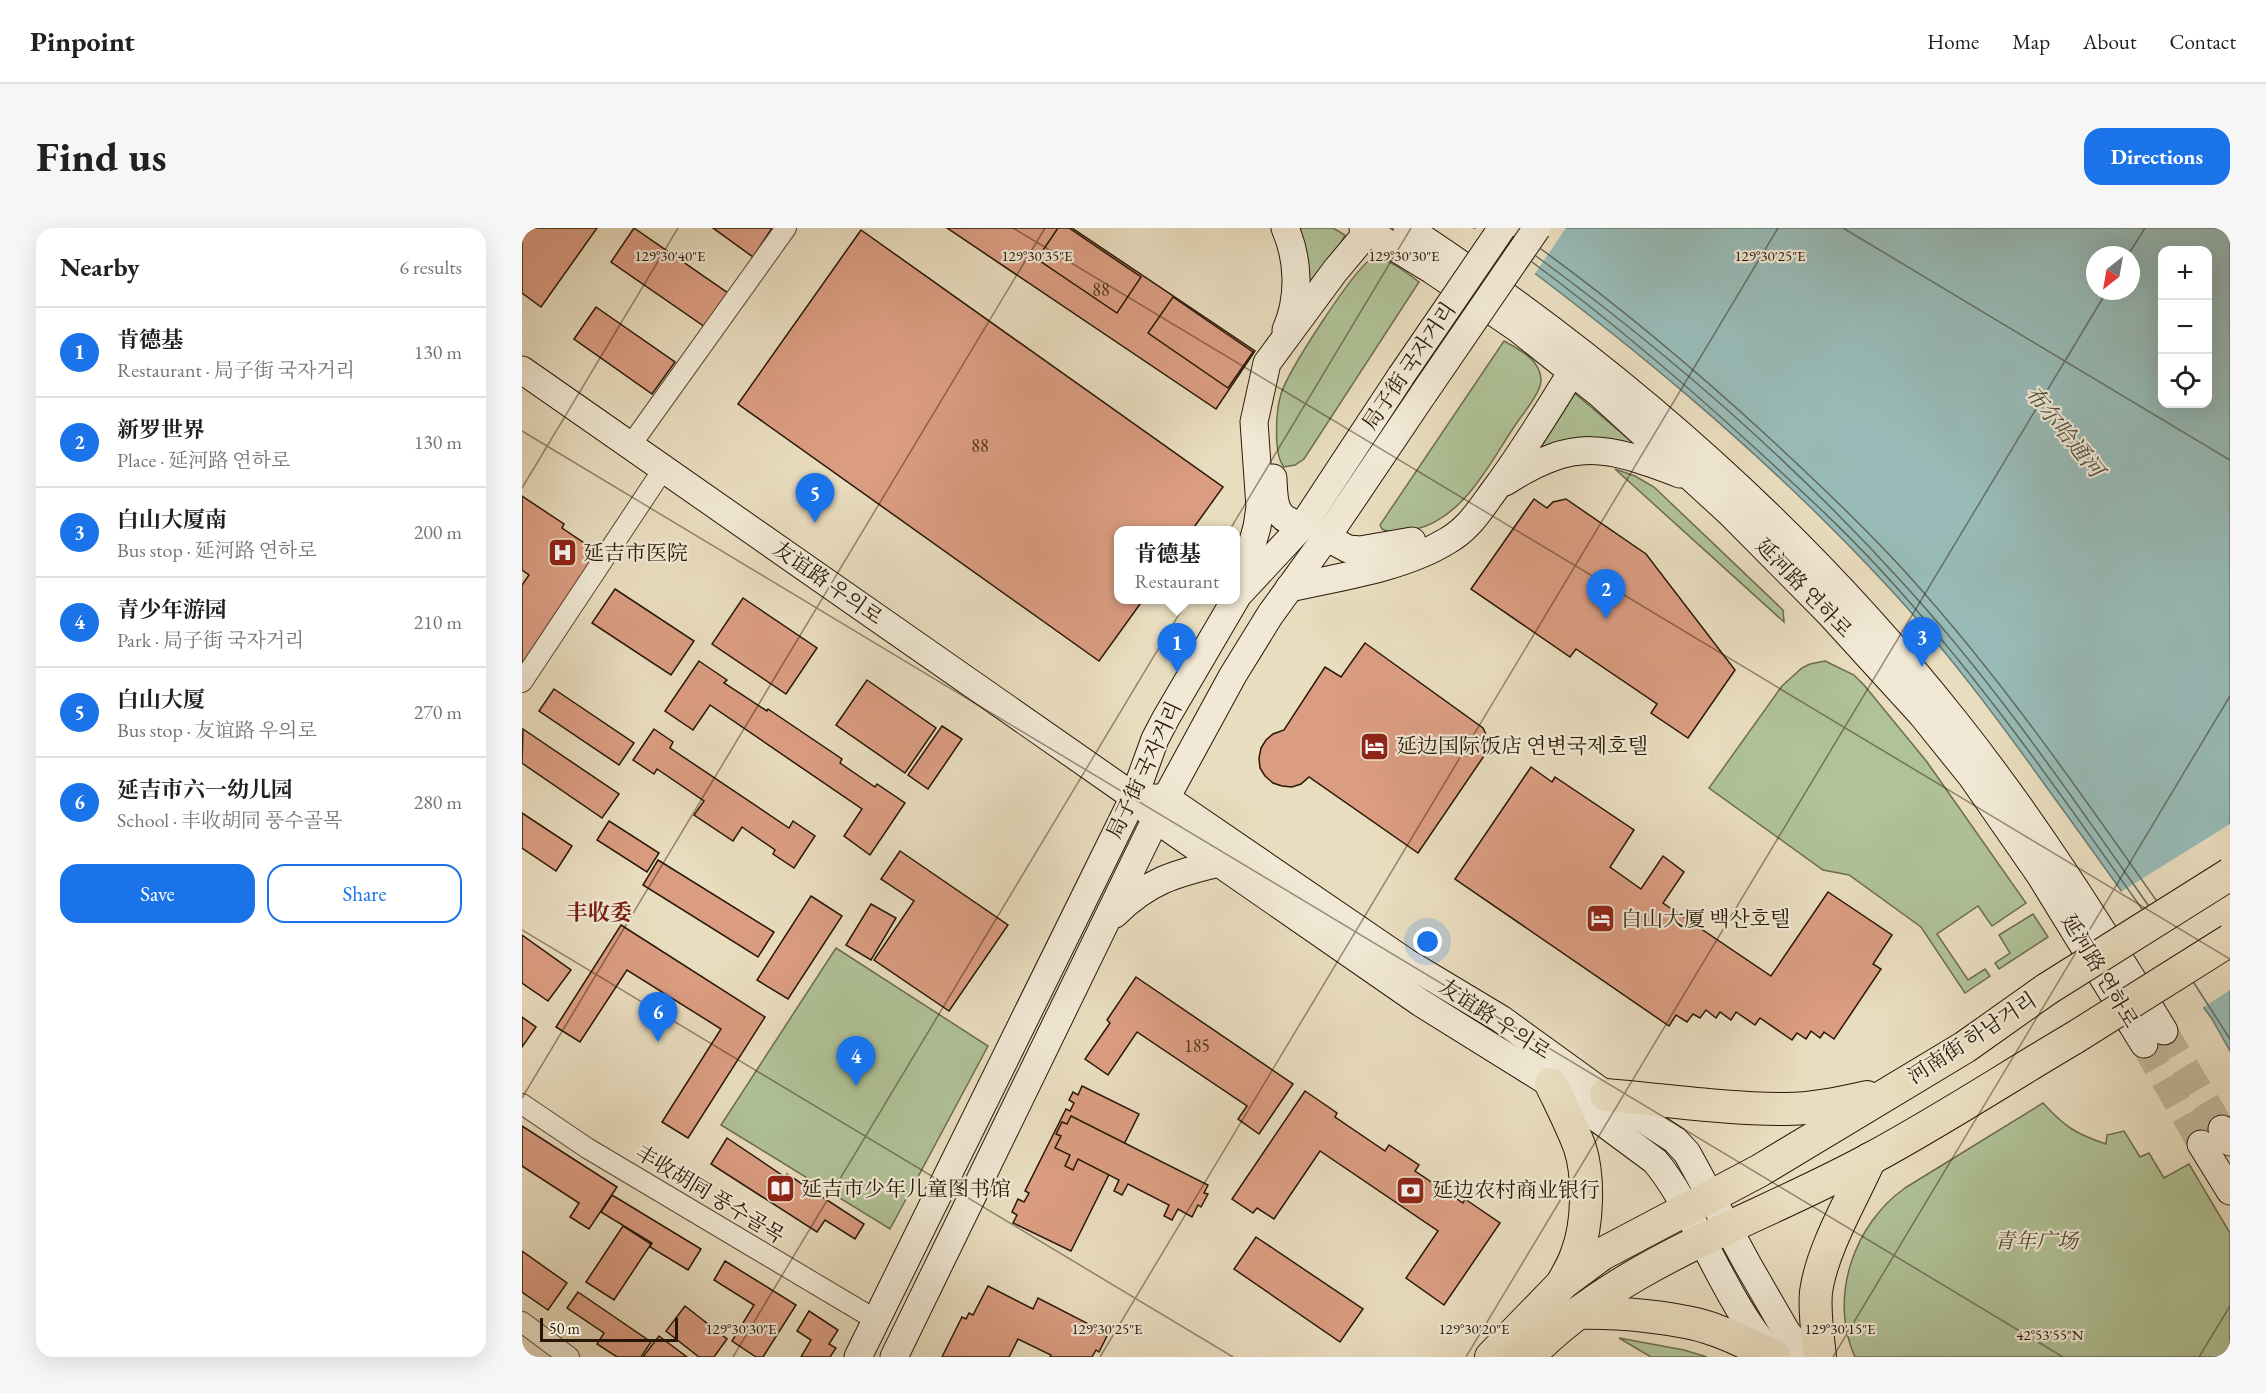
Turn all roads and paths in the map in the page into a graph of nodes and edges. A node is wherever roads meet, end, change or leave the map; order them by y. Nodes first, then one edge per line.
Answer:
1 (786, 228) edge
2 (1285, 228) edge
3 (1407, 228) edge
4 (1503, 228) edge
5 (1537, 228) edge
6 (1373, 230) edge
7 (1281, 343) junction
8 (1574, 359) junction
9 (522, 370) edge
10 (630, 446) junction
11 (664, 468) junction
12 (1693, 479) junction
13 (1496, 488) junction
14 (1315, 531) junction
15 (1240, 588) edge
16 (1289, 588) junction
17 (1240, 593) edge
18 (1233, 604) edge
19 (522, 682) edge
20 (1134, 797) junction
21 (1161, 809) junction
22 (1219, 863) junction
23 (2230, 874) edge
24 (1103, 926) junction
25 (2230, 940) edge
26 (1551, 1084) junction
27 (1894, 1090) junction
28 (1606, 1095) junction
29 (522, 1104) edge
30 (2218, 1138) tunnel mouth
31 (1870, 1159) junction
32 (2230, 1191) edge
33 (1699, 1203) junction
34 (1716, 1235) junction
35 (1563, 1283) junction
36 (1578, 1313) junction
37 (876, 1320) junction
38 (522, 1322) edge
39 (569, 1357) edge
40 (858, 1357) edge
41 (894, 1357) edge
42 (1491, 1357) edge
43 (1528, 1357) edge
44 (1774, 1357) edge
45 (1806, 1357) edge
46 (1820, 1357) edge

1 - 10 street
2 - 7 main road
3 - 8 main road, 延河路 연하로
4 - 14 main road, 局子街 국자거리, bridge
5 - 14 main road, 局子街 국자거리, bridge
6 - 7 main road
6 - 8 main road, 延河路 연하로
6 - 14 main road
7 - 15 main road
8 - 12 main road, 延河路 연하로
8 - 12 main road, 延河路 연하로
8 - 13 main road
8 - 14 main road
9 - 10 main road, 友谊路 우의로
10 - 11 main road, 友谊路 우의로
11 - 19 street
11 - 20 main road, 友谊路 우의로
12 - 13 main road
13 - 16 main road
14 - 16 main road, 局子街 국자거리
14 - 17 main road, 局子街 국자거리
16 - 21 main road, 局子街 국자거리
18 - 20 main road, 局子街 국자거리
20 - 21 main road, 友谊路 우의로
20 - 37 main road, 局子街 국자거리
21 - 22 main road, 友谊路 우의로
21 - 24 main road, 局子街 국자거리
21 - 28 main road, 友谊路 우의로
22 - 24 main road
22 - 26 main road, 友谊路 우의로
23 - 27 main road, 河南街 하남거리, bridge
24 - 41 main road, 局子街 국자거리
25 - 31 main road, bridge
26 - 33 main road, 友谊路 우의로
26 - 35 main road
27 - 28 main road
27 - 33 main road, 河南街 하남거리
28 - 33 main road, 友谊路 우의로
29 - 37 street, 丰收胡同 풍수골목
30 - 32 main road
31 - 34 main road
31 - 46 main road
33 - 34 main road
33 - 35 main road, 河南街 하남거리
34 - 36 main road
34 - 44 main road
34 - 45 main road
35 - 42 main road
36 - 43 main road
36 - 44 main road
37 - 40 main road, 局子街 국자거리
38 - 39 street

